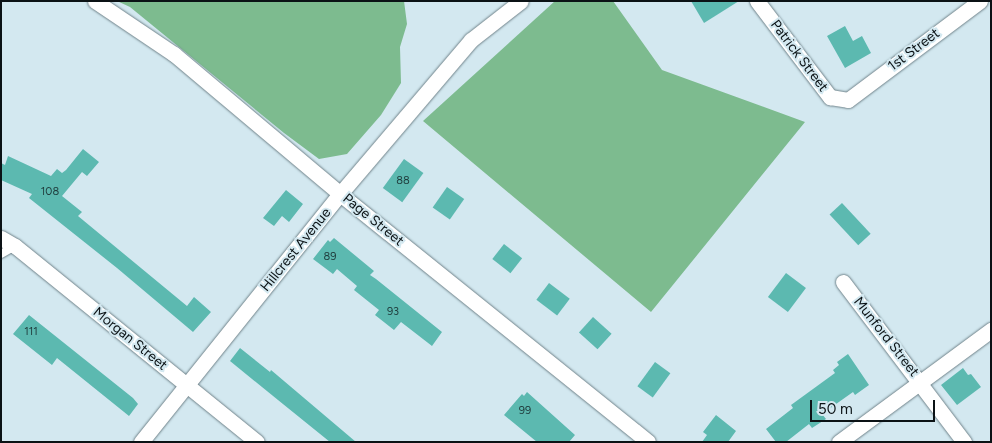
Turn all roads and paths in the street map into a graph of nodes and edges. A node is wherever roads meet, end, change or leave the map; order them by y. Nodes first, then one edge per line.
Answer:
1 (95, 1) edge
2 (521, 1) edge
3 (757, 1) edge
4 (980, 1) edge
5 (848, 100) joint
6 (340, 194) junction
7 (1, 238) edge
8 (15, 246) junction
9 (1, 254) edge
10 (843, 282) dead end
11 (991, 330) edge
12 (920, 381) junction
13 (187, 385) junction
14 (141, 442) edge
15 (257, 442) edge
16 (648, 442) edge
17 (839, 442) edge
18 (964, 442) edge

1 - 6 street, Page Street
2 - 6 street, Hillcrest Avenue
3 - 5 street, Patrick Street
4 - 5 street, 1st Street
6 - 13 street, Hillcrest Avenue
6 - 16 street, Page Street
7 - 8 street, Morgan Street
8 - 9 lane
8 - 13 street, Morgan Street
10 - 12 street, Munford Street
11 - 12 street
12 - 17 street
12 - 18 street, Munford Street
13 - 14 street, Hillcrest Avenue
13 - 15 street, Morgan Street

